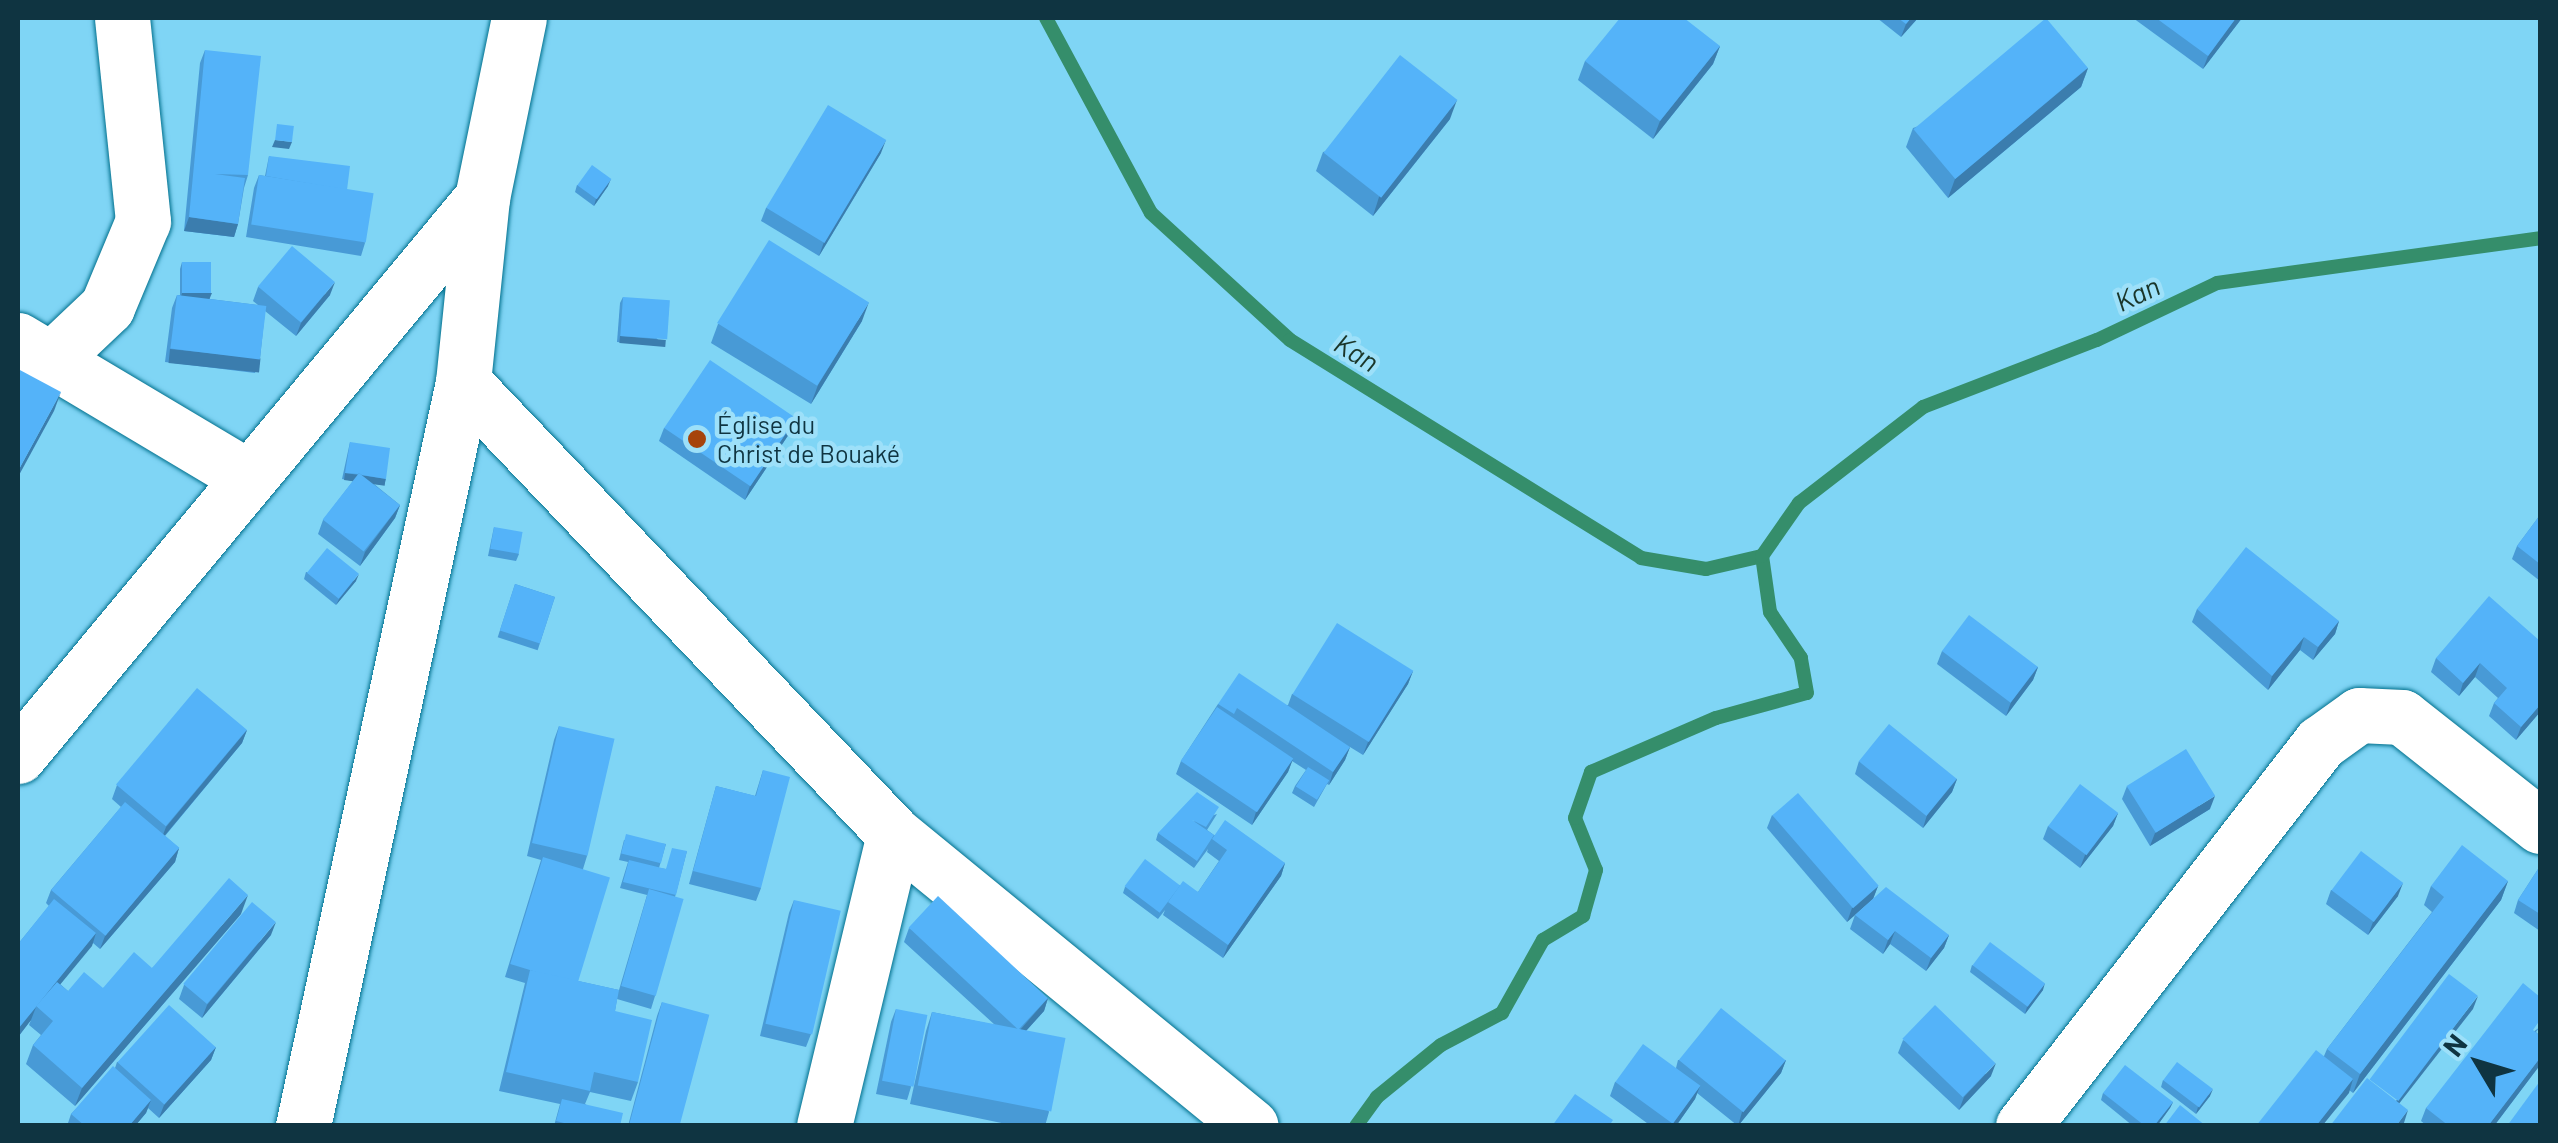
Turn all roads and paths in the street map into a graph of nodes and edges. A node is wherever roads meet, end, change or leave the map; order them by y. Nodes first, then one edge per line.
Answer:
1 (122, 18) edge
2 (519, 18) edge
3 (482, 198) junction
4 (35, 350) edge
5 (464, 382) junction
6 (248, 476) junction
7 (18, 756) edge
8 (2540, 826) edge
9 (894, 834) junction
10 (304, 1126) edge
11 (824, 1126) edge
12 (1251, 1126) edge
13 (2023, 1126) edge

1 - 4 street
2 - 3 street
3 - 5 street
3 - 6 street
4 - 6 street
5 - 9 street
5 - 10 street
6 - 7 street
8 - 13 street
9 - 11 street
9 - 12 street

